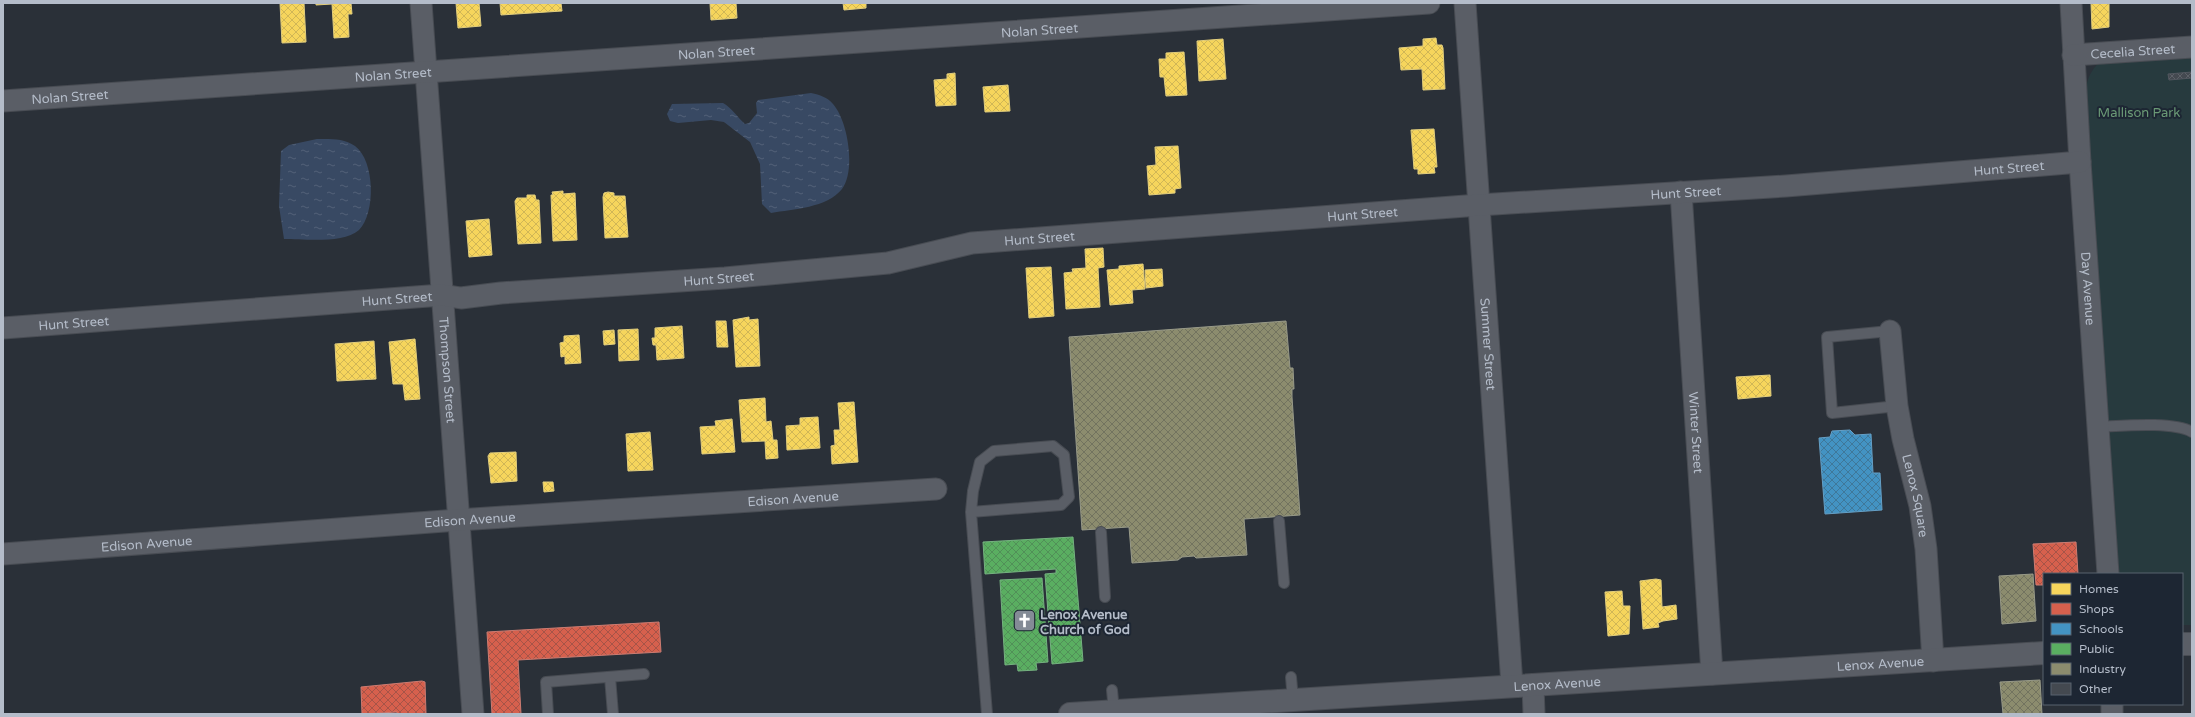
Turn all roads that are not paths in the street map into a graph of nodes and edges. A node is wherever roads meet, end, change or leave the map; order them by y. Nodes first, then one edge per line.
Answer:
1 (421, 3) edge
2 (1429, 3) edge
3 (1465, 3) edge
4 (2071, 3) edge
5 (2192, 47) edge
6 (2074, 55) junction
7 (426, 72) junction
8 (3, 101) edge
9 (2080, 162) junction
10 (1681, 192) junction
11 (1479, 205) junction
12 (442, 295) junction
13 (3, 328) edge
14 (1890, 331) joint
15 (1897, 406) junction
16 (2098, 427) junction
17 (2192, 432) edge
18 (936, 490) dead end
19 (970, 512) junction
20 (458, 520) junction
21 (1279, 521) dead end
22 (1101, 532) dead end
23 (3, 554) edge
24 (2108, 573) edge
25 (1284, 583) dead end
26 (1105, 597) dead end
27 (2043, 653) edge
28 (1933, 661) junction
29 (644, 674) dead end
30 (1712, 674) junction
31 (610, 677) junction
32 (1291, 677) dead end
33 (1522, 685) junction
34 (1112, 690) dead end
35 (1293, 700) junction
36 (1114, 711) junction
37 (473, 714) edge
38 (548, 714) edge
39 (613, 714) edge
40 (987, 714) edge
41 (1070, 714) edge
42 (1534, 714) edge

1 - 7 street, Thompson Street
2 - 7 street, Nolan Street
3 - 11 street, Summer Street
4 - 6 street, Day Avenue
5 - 6 street, Cecelia Street
6 - 9 street, Day Avenue
7 - 8 street, Nolan Street
7 - 12 street, Thompson Street
9 - 10 street, Hunt Street
9 - 16 street, Day Avenue
10 - 11 street, Hunt Street
10 - 30 street, Winter Street
11 - 12 street, Hunt Street
11 - 33 street, Summer Street
12 - 13 street, Hunt Street
12 - 20 street, Thompson Street
14 - 15 street, Lenox Square
14 - 15 lane
15 - 28 street, Lenox Square
16 - 17 lane
16 - 24 street, Day Avenue
18 - 20 street, Edison Avenue
19 - 19 lane
19 - 40 lane
20 - 23 street, Edison Avenue
20 - 37 street, Thompson Street
21 - 25 lane
22 - 26 lane
27 - 28 street, Lenox Avenue
28 - 30 street, Lenox Avenue
29 - 31 lane
30 - 33 street, Lenox Avenue
31 - 38 lane
31 - 39 lane
32 - 35 lane
33 - 35 street, Lenox Avenue
33 - 42 street, Summer Street
34 - 36 lane
35 - 36 street, Lenox Avenue
36 - 41 street, Lenox Avenue

